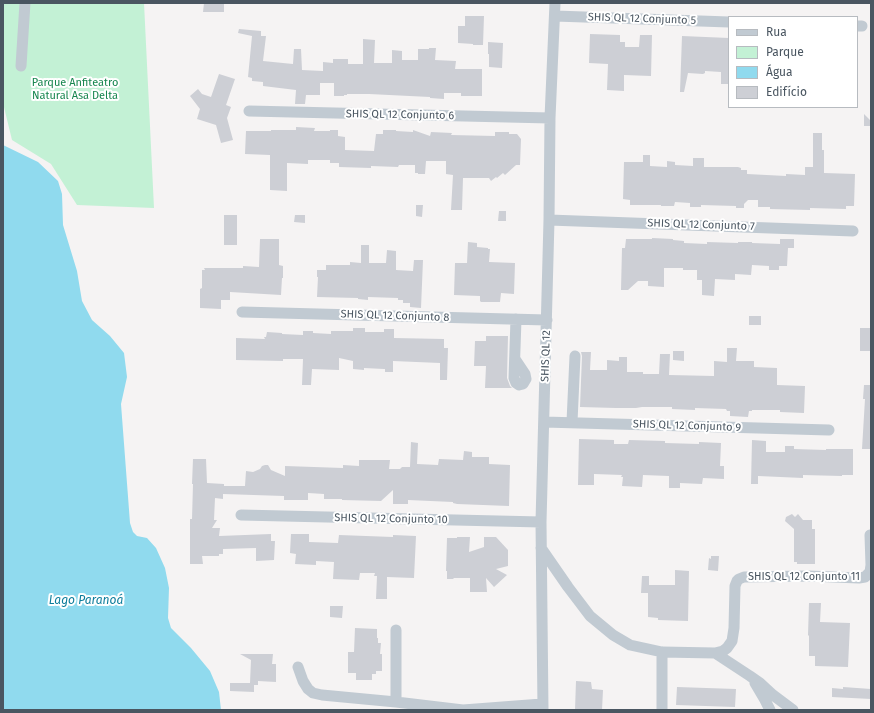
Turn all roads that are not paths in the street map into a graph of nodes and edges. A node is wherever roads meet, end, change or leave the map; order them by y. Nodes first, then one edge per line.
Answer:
1 (25, 3) edge
2 (555, 3) edge
3 (555, 16) junction
4 (728, 22) edge
5 (21, 66) dead end
6 (249, 111) dead end
7 (550, 118) junction
8 (549, 220) junction
9 (853, 231) dead end
10 (242, 312) dead end
11 (516, 319) junction
12 (547, 320) junction
13 (575, 356) dead end
14 (515, 359) dead end
15 (544, 422) junction
16 (572, 422) junction
17 (829, 430) dead end
18 (241, 515) dead end
19 (540, 522) junction
20 (870, 535) dead end
21 (541, 548) junction
22 (396, 630) dead end
23 (662, 652) junction
24 (715, 653) junction
25 (298, 667) dead end
26 (750, 676) junction
27 (396, 702) junction
28 (542, 707) edge
29 (662, 710) edge
30 (770, 710) edge
31 (793, 710) edge

1 - 5 street
2 - 3 street, SHIS QL 12
3 - 4 street, SHIS QL 12 Conjunto 5
3 - 7 street, SHIS QL 12
6 - 7 street, SHIS QL 12 Conjunto 6
7 - 8 street, SHIS QL 12
8 - 9 street, SHIS QL 12 Conjunto 7
8 - 12 street, SHIS QL 12
10 - 11 street, SHIS QL 12 Conjunto 8
11 - 12 street, SHIS QL 12 Conjunto 8
11 - 14 street
12 - 15 street, SHIS QL 12
13 - 16 street
15 - 16 street, SHIS QL 12 Conjunto 9
15 - 19 street, SHIS QL 12
16 - 17 street, SHIS QL 12 Conjunto 9
18 - 19 street, SHIS QL 12 Conjunto 10
19 - 21 street, SHIS QL 12
20 - 24 street, SHIS QL 12 Conjunto 11
21 - 23 street
21 - 28 street, SHIS QL 12
22 - 27 street
23 - 24 street
23 - 29 street
24 - 26 street
25 - 27 street
26 - 30 street
26 - 31 street
27 - 28 street

